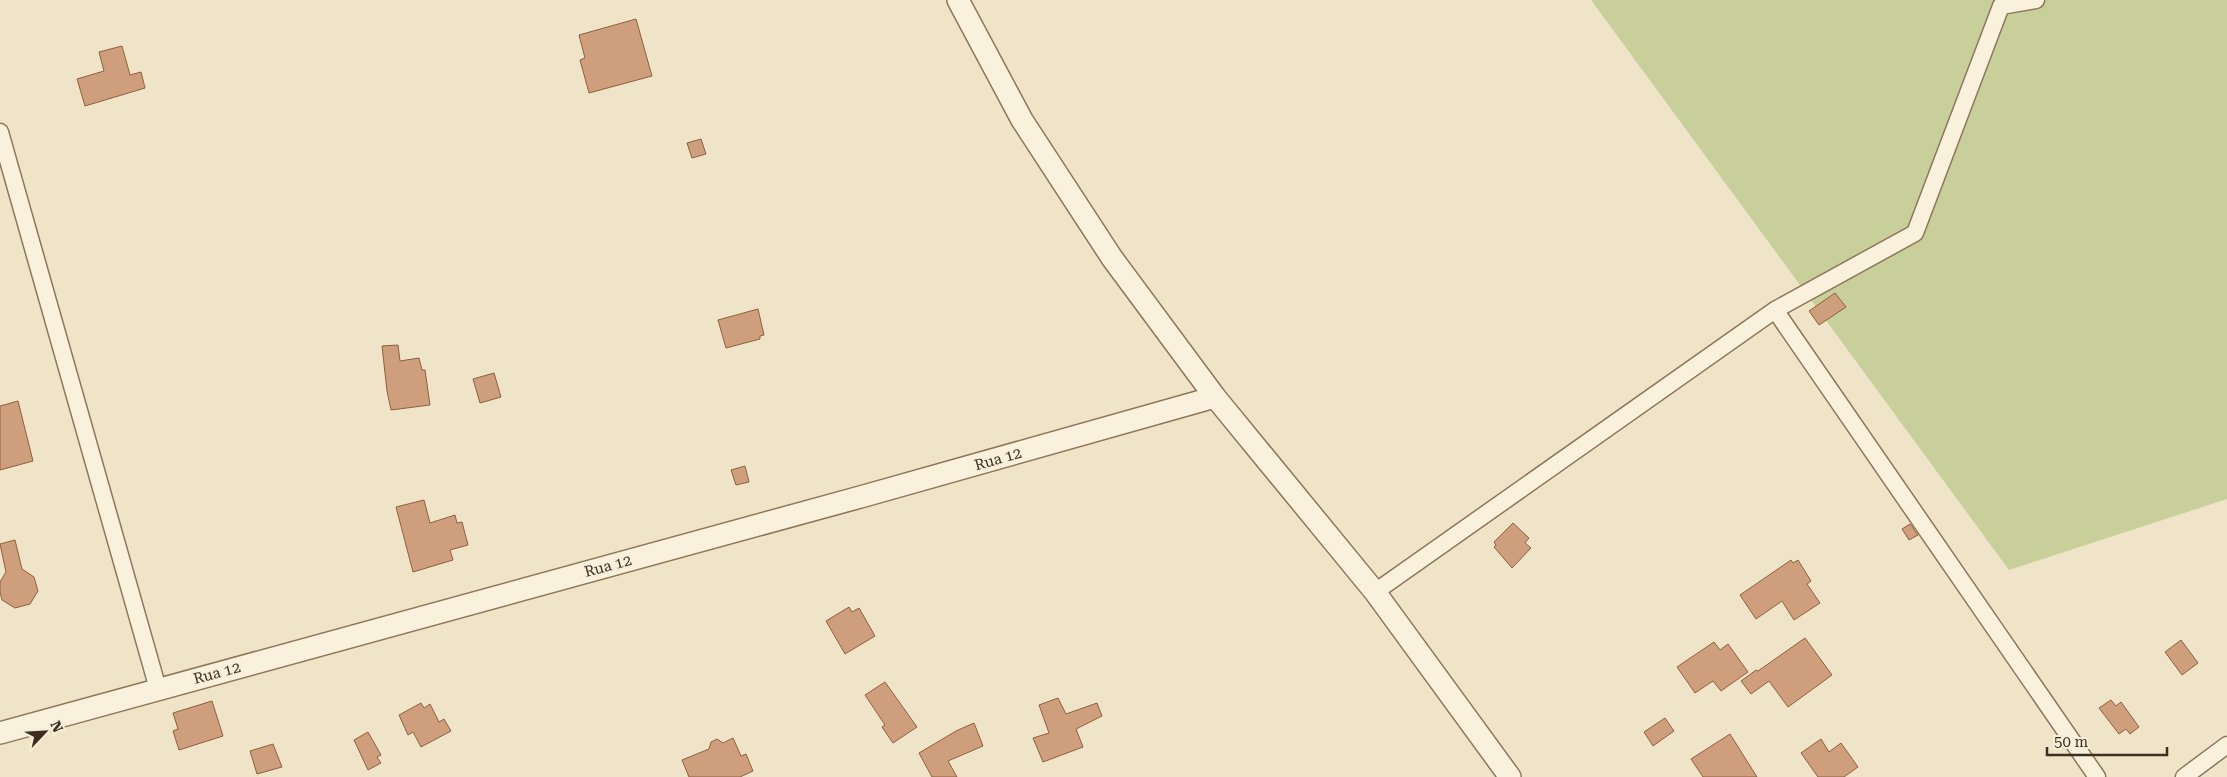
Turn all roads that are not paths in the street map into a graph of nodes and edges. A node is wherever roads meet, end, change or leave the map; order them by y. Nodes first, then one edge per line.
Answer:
1 (958, 0) edge
2 (2036, 0) edge
3 (0, 132) edge
4 (1775, 310) junction
5 (1215, 397) junction
6 (1375, 592) junction
7 (158, 689) junction
8 (0, 733) edge
9 (2227, 745) edge
10 (1510, 777) edge
11 (2097, 777) edge
12 (2184, 777) edge

1 - 5 street
2 - 4 street
3 - 7 street
4 - 6 street
4 - 11 street
5 - 6 street
5 - 7 street, Rua 12
6 - 10 street
7 - 8 street, Rua 12
9 - 12 street

